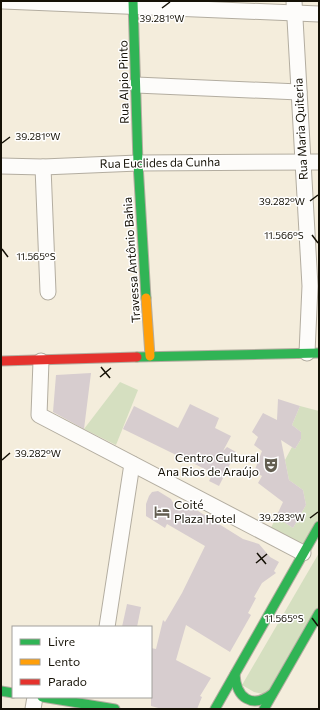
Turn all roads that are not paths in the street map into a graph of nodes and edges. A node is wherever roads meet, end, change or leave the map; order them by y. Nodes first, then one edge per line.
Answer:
1 (4, 1) edge
2 (134, 3) edge
3 (294, 7) edge
4 (319, 14) edge
5 (136, 85) junction
6 (299, 92) junction
7 (302, 162) junction
8 (319, 162) edge
9 (138, 163) junction
10 (1, 166) edge
11 (43, 167) junction
12 (48, 292) dead end
13 (313, 353) edge
14 (150, 356) junction
15 (41, 361) junction
16 (1, 362) edge
17 (132, 464) junction
18 (319, 526) edge
19 (303, 553) junction
20 (319, 613) edge
21 (107, 626) edge
22 (235, 674) junction
23 (1, 691) edge
24 (12, 693) edge
25 (272, 694) junction
26 (35, 698) edge
27 (56, 698) edge
28 (96, 701) edge
29 (33, 709) edge
30 (115, 709) edge
31 (215, 709) edge
32 (264, 709) edge

1 - 2 street
2 - 3 street
2 - 5 street, Rua Alpio Pinto
3 - 4 street
3 - 6 street, Rua Maria Quiteria
5 - 6 street
5 - 9 street, Rua Alpio Pinto
6 - 7 street, Rua Maria Quiteria
7 - 8 street, Rua Euclides da Cunha
7 - 9 street, Rua Euclides da Cunha
7 - 13 street, Rua Maria Quiteria
9 - 11 street, Rua Euclides da Cunha
9 - 14 street, Travessa Antônio Bahia
10 - 11 street, Rua Euclides da Cunha
11 - 12 street
13 - 14 street
14 - 15 street
15 - 16 street
15 - 17 street
17 - 19 street
17 - 21 street
18 - 19 street
19 - 22 street
20 - 25 street
22 - 25 street
22 - 31 street
23 - 24 street
25 - 32 street
26 - 29 street
27 - 28 street
28 - 30 street

